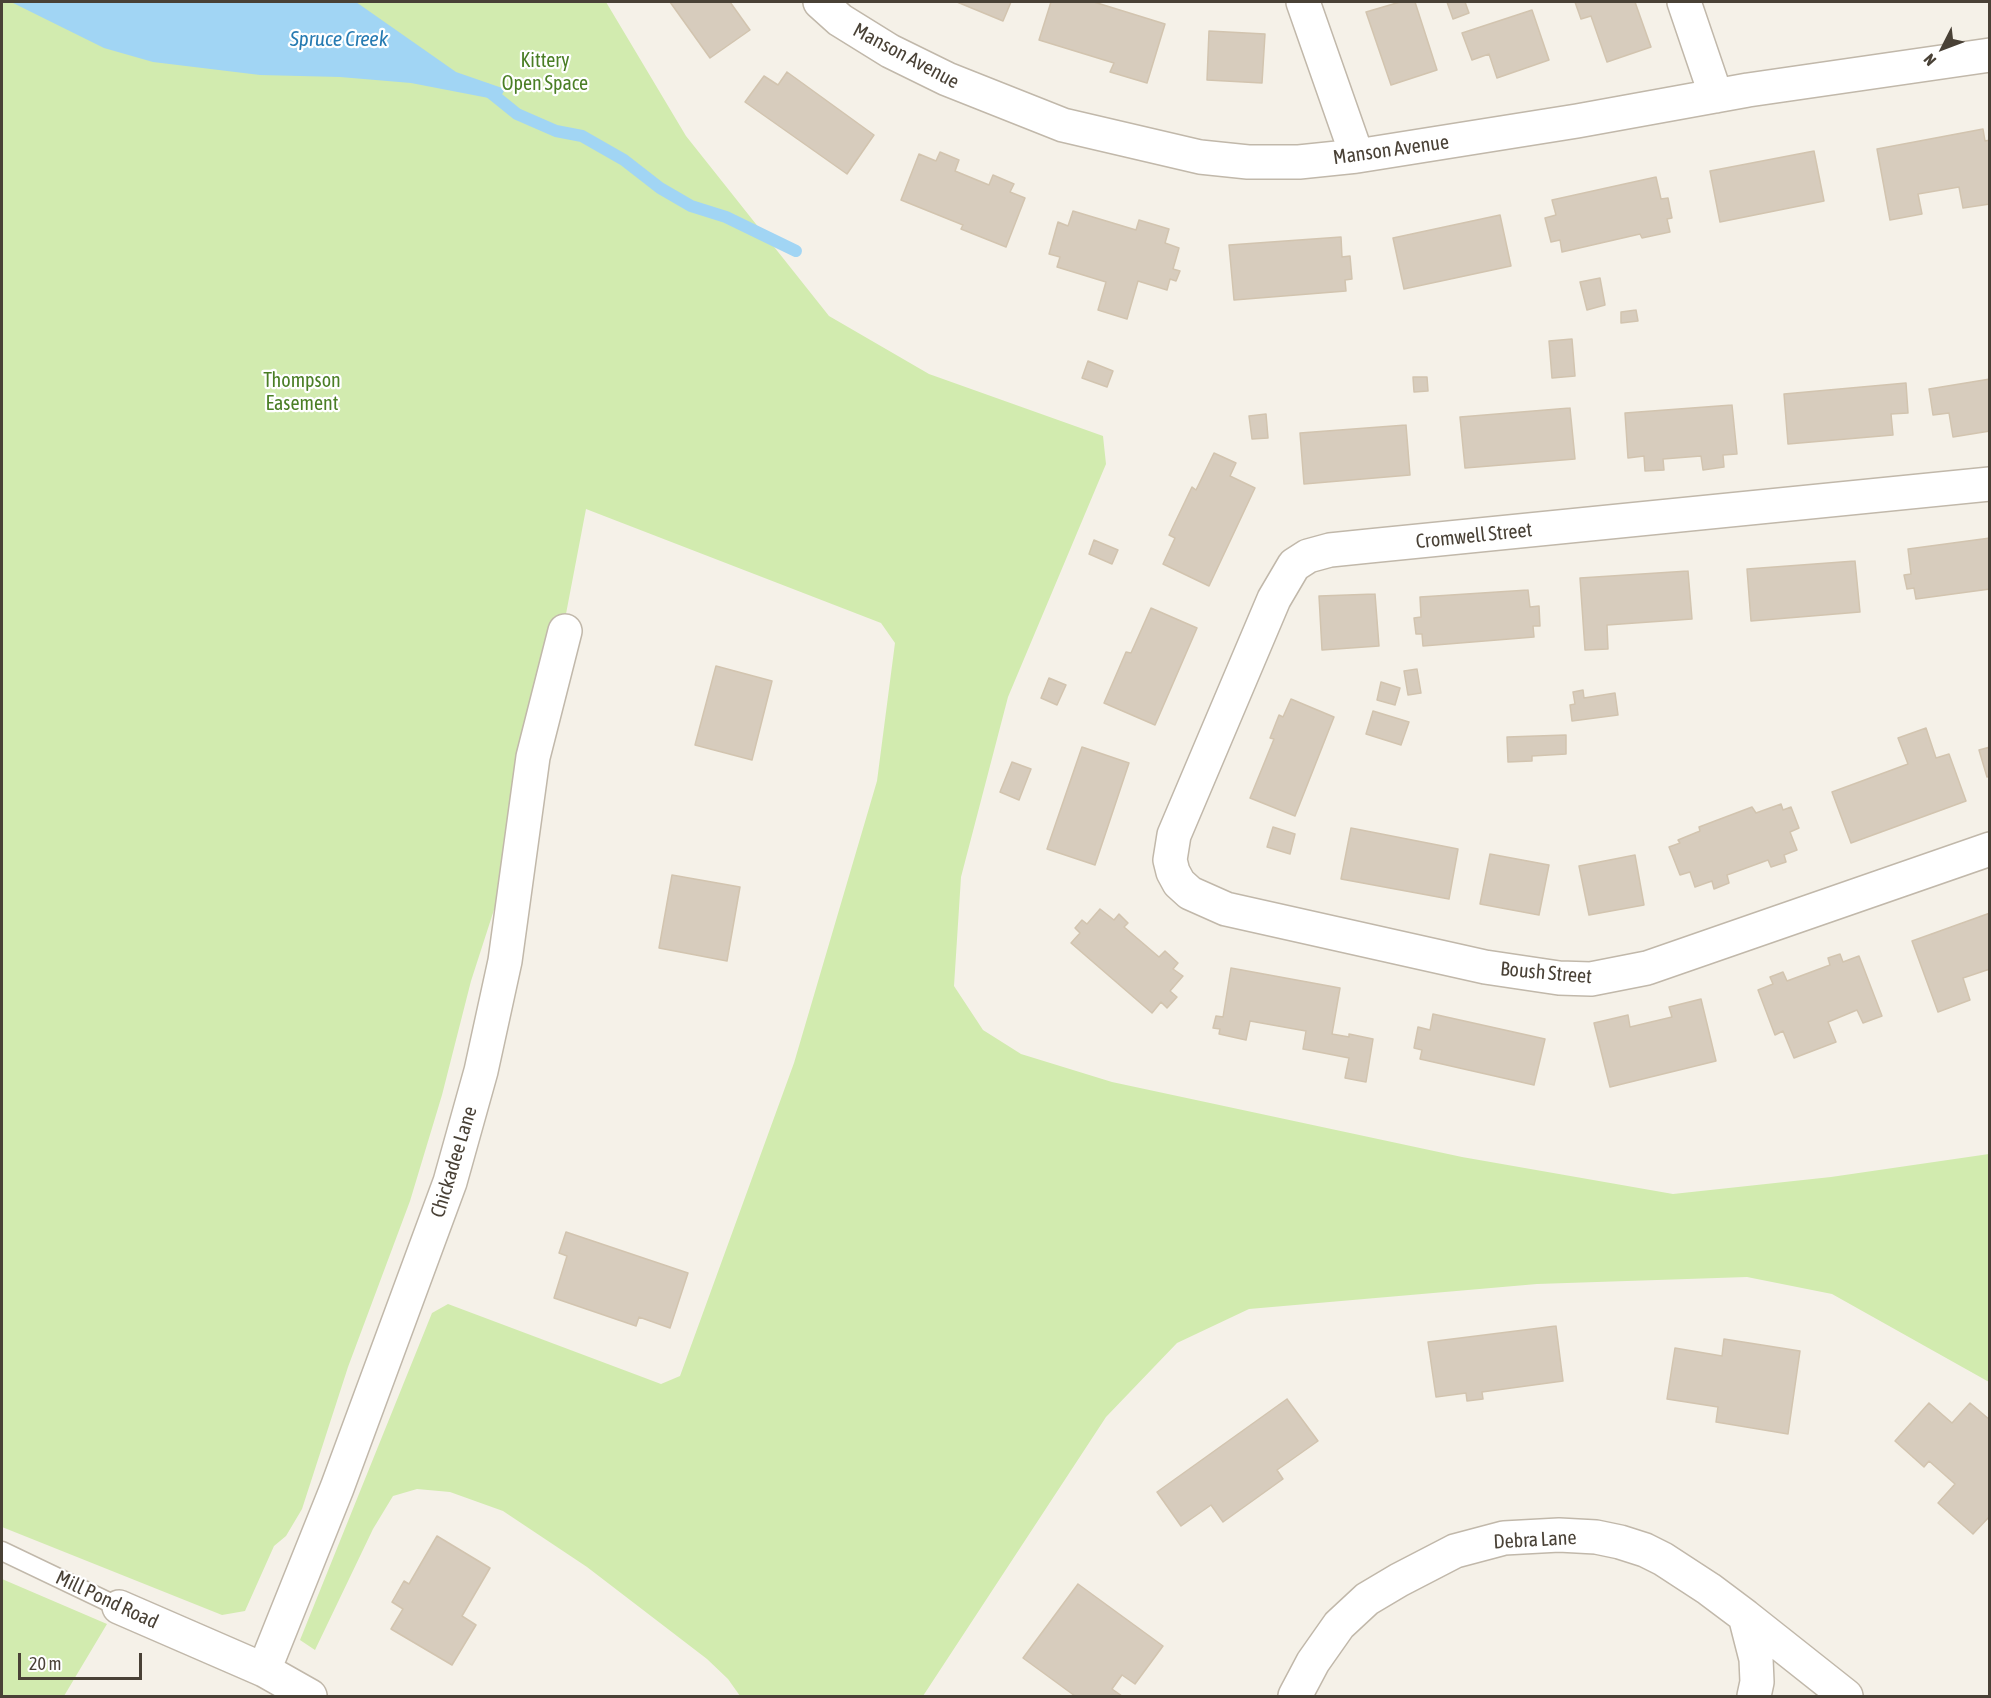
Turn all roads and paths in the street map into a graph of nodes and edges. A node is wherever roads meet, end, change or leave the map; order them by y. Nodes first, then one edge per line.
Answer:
1 (820, 2) edge
2 (1304, 2) edge
3 (1684, 2) edge
4 (1989, 55) edge
5 (1716, 96) junction
6 (1357, 156) junction
7 (1989, 484) edge
8 (565, 631) dead end
9 (1989, 849) edge
10 (1173, 872) joint
11 (2, 1551) edge
12 (119, 1607) joint
13 (1745, 1616) junction
14 (264, 1670) junction
15 (310, 1696) edge
16 (1295, 1696) edge
17 (1754, 1696) edge
18 (1846, 1696) edge

1 - 6 street, Manson Avenue
2 - 6 street
3 - 5 street
4 - 5 street, Manson Avenue
5 - 6 street, Manson Avenue
7 - 10 street, Cromwell Street
8 - 14 street, Chickadee Lane
9 - 10 street, Boush Street
11 - 12 lane, Mill Pond Road
12 - 14 street, Mill Pond Road
13 - 16 street, Debra Lane
13 - 17 street
13 - 18 street, Debra Lane
14 - 15 street, Mill Pond Road

